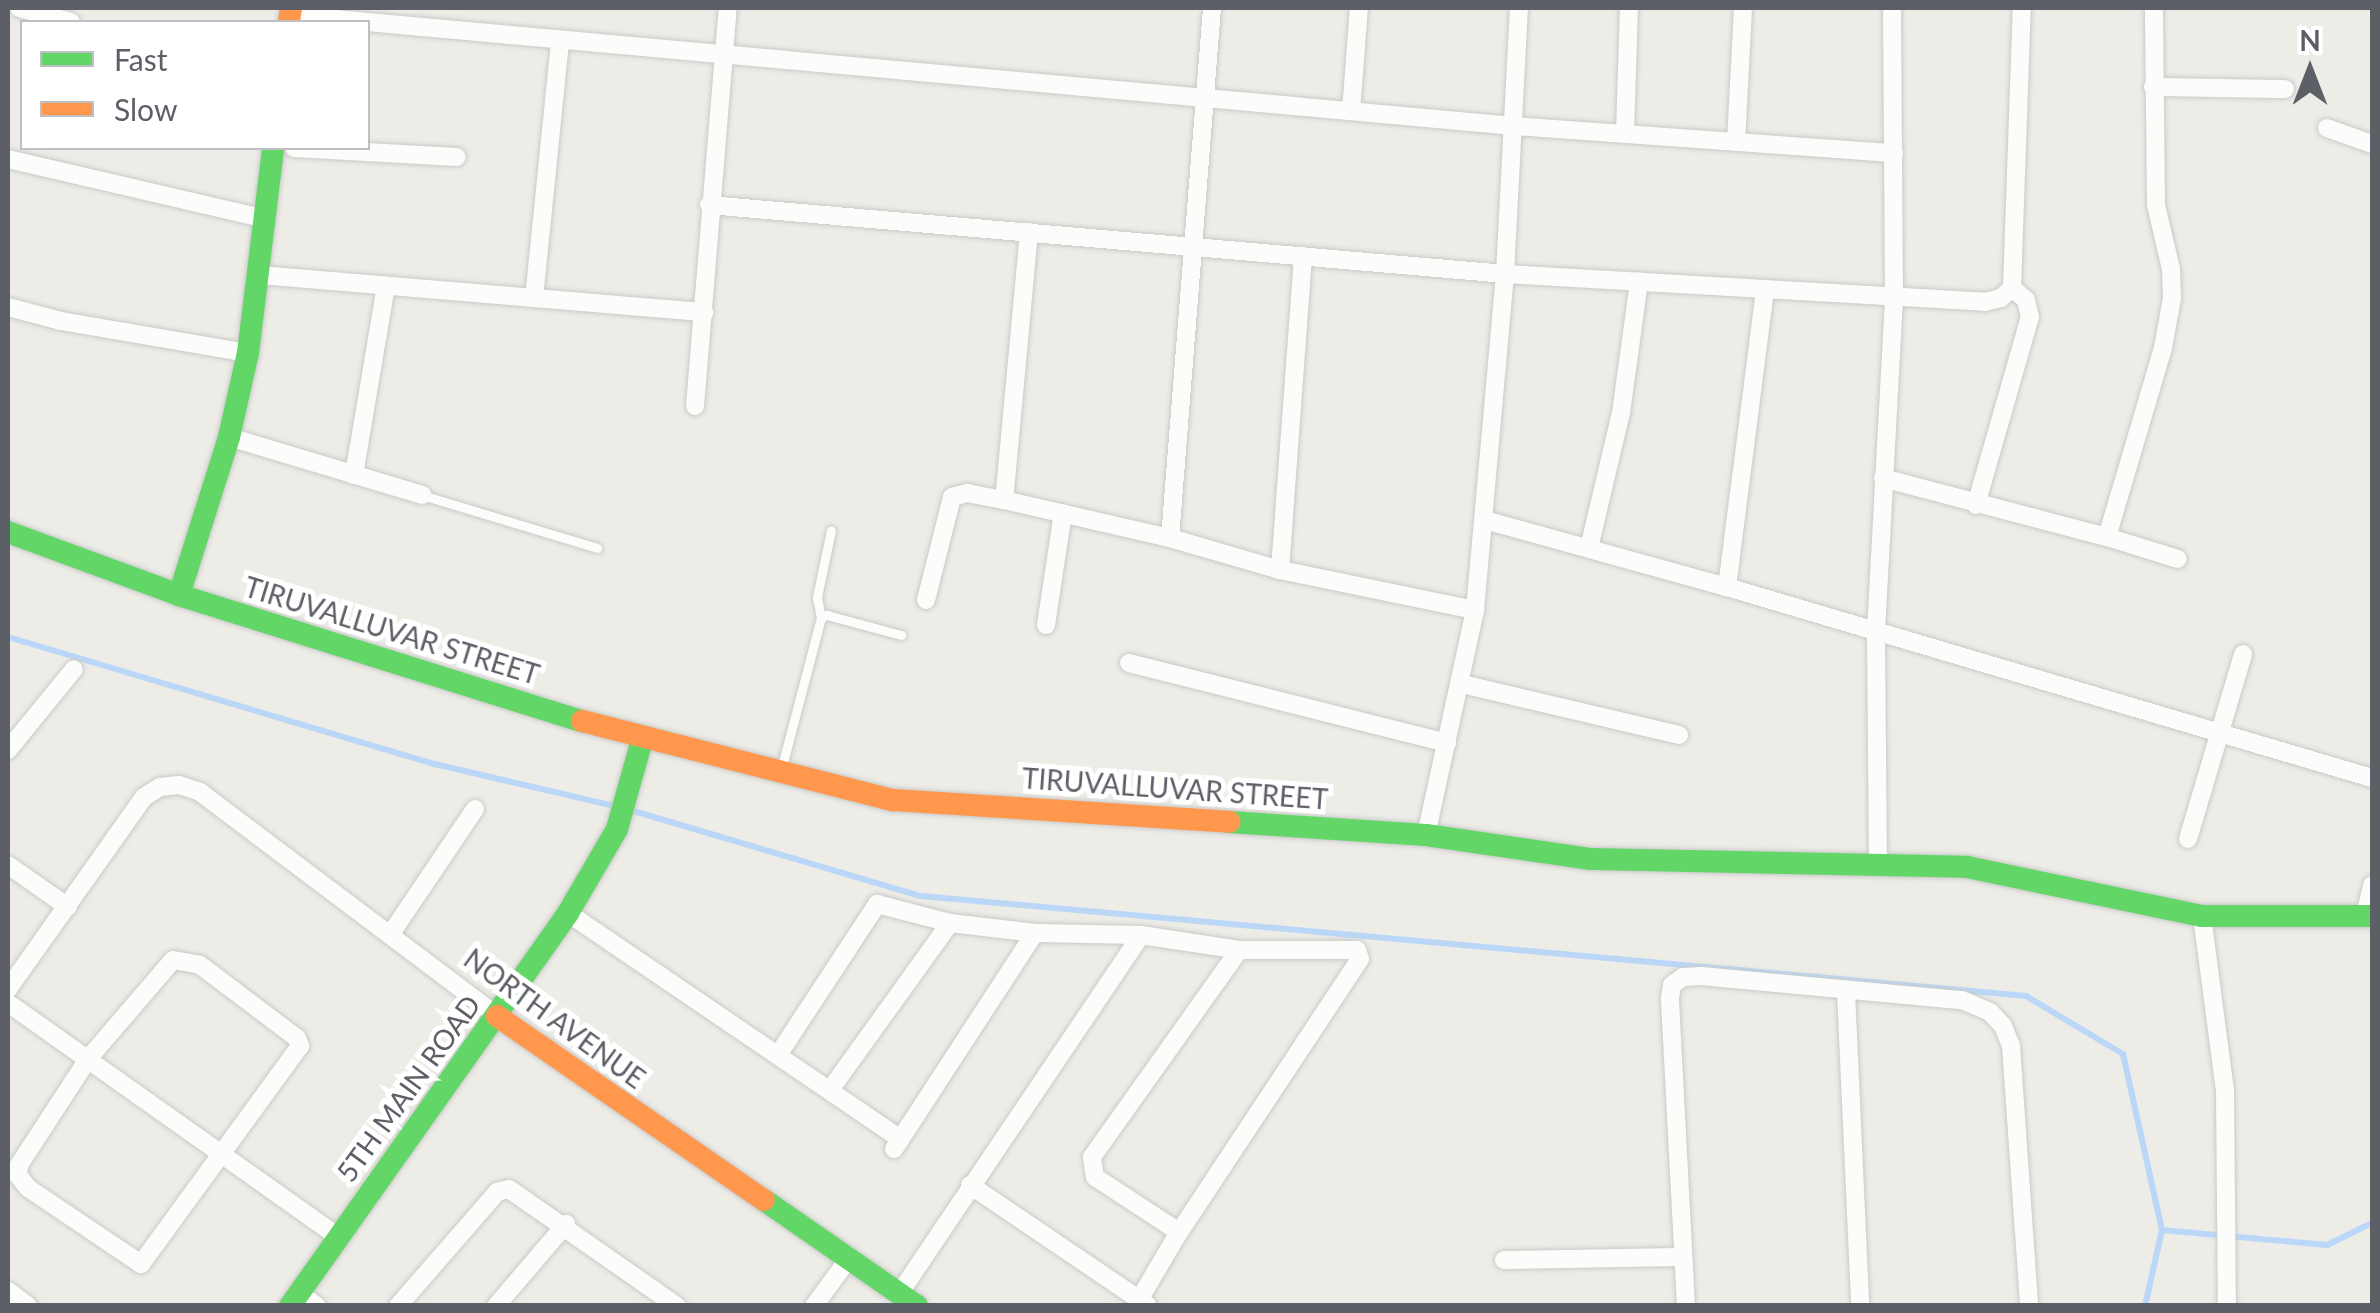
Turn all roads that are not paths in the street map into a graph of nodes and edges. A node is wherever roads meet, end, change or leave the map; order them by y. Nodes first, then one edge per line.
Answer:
1 (19, 8) edge
2 (728, 8) edge
3 (1212, 8) edge
4 (1359, 8) edge
5 (1519, 8) edge
6 (1629, 8) edge
7 (1743, 8) edge
8 (1892, 8) edge
9 (2022, 8) edge
10 (2154, 8) edge
11 (290, 15) edge
12 (64, 20) edge
13 (344, 20) edge
14 (370, 22) edge
15 (560, 40) junction
16 (724, 56) junction
17 (2153, 87) junction
18 (2285, 89) dead end
19 (1202, 97) junction
20 (1351, 110) junction
21 (1514, 126) junction
22 (2327, 128) dead end
23 (1625, 134) junction
24 (1736, 142) junction
25 (2372, 144) edge
26 (273, 150) edge
27 (335, 150) edge
28 (1894, 154) junction
29 (457, 156) dead end
30 (8, 160) edge
31 (710, 205) junction
32 (266, 220) junction
33 (1029, 232) junction
34 (1194, 246) junction
35 (1303, 256) junction
36 (1505, 274) junction
37 (260, 275) junction
38 (1639, 281) junction
39 (386, 286) junction
40 (2012, 288) junction
41 (1765, 292) junction
42 (1894, 296) junction
43 (534, 298) junction
44 (8, 307) edge
45 (704, 312) junction
46 (248, 354) junction
47 (695, 406) dead end
48 (229, 438) junction
49 (354, 474) junction
50 (1883, 478) junction
51 (422, 494) joint
52 (1004, 500) junction
53 (1976, 505) junction
54 (1063, 513) junction
55 (1484, 520) junction
56 (830, 530) dead end
57 (8, 532) edge
58 (2107, 537) junction
59 (1170, 538) junction
60 (597, 548) dead end
61 (1590, 548) junction
62 (2178, 559) dead end
63 (1280, 570) junction
64 (1727, 586) junction
65 (179, 595) junction
66 (926, 600) dead end
67 (1474, 610) junction
68 (821, 618) junction
69 (1046, 625) dead end
70 (1876, 631) junction
71 (901, 635) dead end
72 (2242, 654) dead end
73 (1129, 663) dead end
74 (74, 669) dead end
75 (1462, 684) junction
76 (2220, 732) junction
77 (1678, 735) dead end
78 (642, 740) junction
79 (1448, 743) junction
80 (8, 750) edge
81 (780, 773) junction
82 (2372, 778) edge
83 (475, 810) dead end
84 (1426, 835) junction
85 (2188, 839) dead end
86 (1878, 864) junction
87 (8, 865) edge
88 (2372, 885) edge
89 (68, 907) junction
90 (568, 914) junction
91 (2202, 916) junction
92 (2369, 916) edge
93 (950, 922) junction
94 (1035, 934) junction
95 (390, 935) junction
96 (1141, 935) junction
97 (1239, 950) junction
98 (8, 989) edge
99 (1846, 992) junction
100 (8, 1003) edge
101 (498, 1016) junction
102 (778, 1055) junction
103 (88, 1059) junction
104 (830, 1090) junction
105 (222, 1156) junction
106 (970, 1186) junction
107 (566, 1224) junction
108 (1179, 1232) junction
109 (339, 1237) junction
110 (1683, 1258) junction
111 (847, 1260) junction
112 (1504, 1260) dead end
113 (8, 1290) edge
114 (908, 1300) edge
115 (302, 1301) edge
116 (1143, 1302) edge
117 (28, 1306) edge
118 (398, 1306) edge
119 (496, 1306) edge
120 (677, 1306) edge
121 (814, 1306) edge
122 (1686, 1306) edge
123 (1860, 1306) edge
124 (2029, 1306) edge
125 (2227, 1306) edge

1 - 12 street
2 - 16 street
3 - 19 street
4 - 20 street
5 - 21 street
6 - 23 street
7 - 24 street
8 - 28 street
9 - 40 street
10 - 17 street
11 - 13 street
14 - 15 street
15 - 16 street
15 - 43 street
16 - 19 street
16 - 31 street
17 - 18 street
17 - 58 street
19 - 20 street
19 - 34 street
20 - 21 street
21 - 23 street
21 - 36 street
22 - 25 street
23 - 24 street
24 - 28 street
26 - 32 street
27 - 29 street
28 - 42 street
30 - 32 street
31 - 33 street
31 - 45 street
32 - 37 street
33 - 34 street
33 - 52 street
34 - 35 street
34 - 59 street
35 - 36 street
35 - 63 street
36 - 38 street
36 - 55 street
37 - 39 street
37 - 46 street
38 - 41 street
38 - 61 street
39 - 43 street
39 - 49 street
40 - 42 street
40 - 53 street
41 - 42 street
41 - 64 street
42 - 50 street
43 - 45 street
44 - 46 street
45 - 47 street
46 - 48 street
48 - 49 street
48 - 65 street
49 - 51 street
50 - 53 street
50 - 70 street
51 - 60 lane
52 - 54 street
52 - 66 street
53 - 58 street
54 - 59 street
54 - 69 street
55 - 61 street
55 - 67 street
56 - 68 lane
57 - 65 street, TIRUVALLUVAR STREET
58 - 62 street
59 - 63 street
61 - 64 street
63 - 67 street
64 - 70 street
65 - 78 street, TIRUVALLUVAR STREET
67 - 75 street
68 - 71 lane
68 - 81 lane
70 - 76 street
70 - 86 street
72 - 76 street
73 - 79 street
74 - 80 street
75 - 77 street
75 - 79 street
76 - 82 street
76 - 85 street
78 - 81 street, TIRUVALLUVAR STREET
78 - 90 street, 5TH MAIN ROAD
79 - 84 street
81 - 84 street, TIRUVALLUVAR STREET
83 - 95 street
84 - 86 street, TIRUVALLUVAR STREET
86 - 91 street, TIRUVALLUVAR STREET
87 - 89 street
88 - 92 street
89 - 95 street, NORTH AVENUE
89 - 98 street
90 - 101 street, 5TH MAIN ROAD
90 - 102 street
91 - 92 street, TIRUVALLUVAR STREET
91 - 125 street
93 - 94 street
93 - 102 street
93 - 104 street
94 - 96 street
94 - 104 street
95 - 101 street, NORTH AVENUE
96 - 97 street
96 - 106 street
97 - 108 street
97 - 108 street
99 - 110 street
99 - 123 street
99 - 124 street
100 - 103 street
101 - 109 street, 5TH MAIN ROAD
101 - 111 street, NORTH AVENUE
102 - 104 street
103 - 105 street
103 - 105 street
103 - 105 street
105 - 109 street
106 - 114 street
106 - 116 street
107 - 118 street
107 - 119 street
107 - 120 street
108 - 116 street
109 - 115 street, 5TH MAIN ROAD
110 - 112 street
110 - 122 street
111 - 114 street, NORTH AVENUE
111 - 121 street
113 - 117 street

